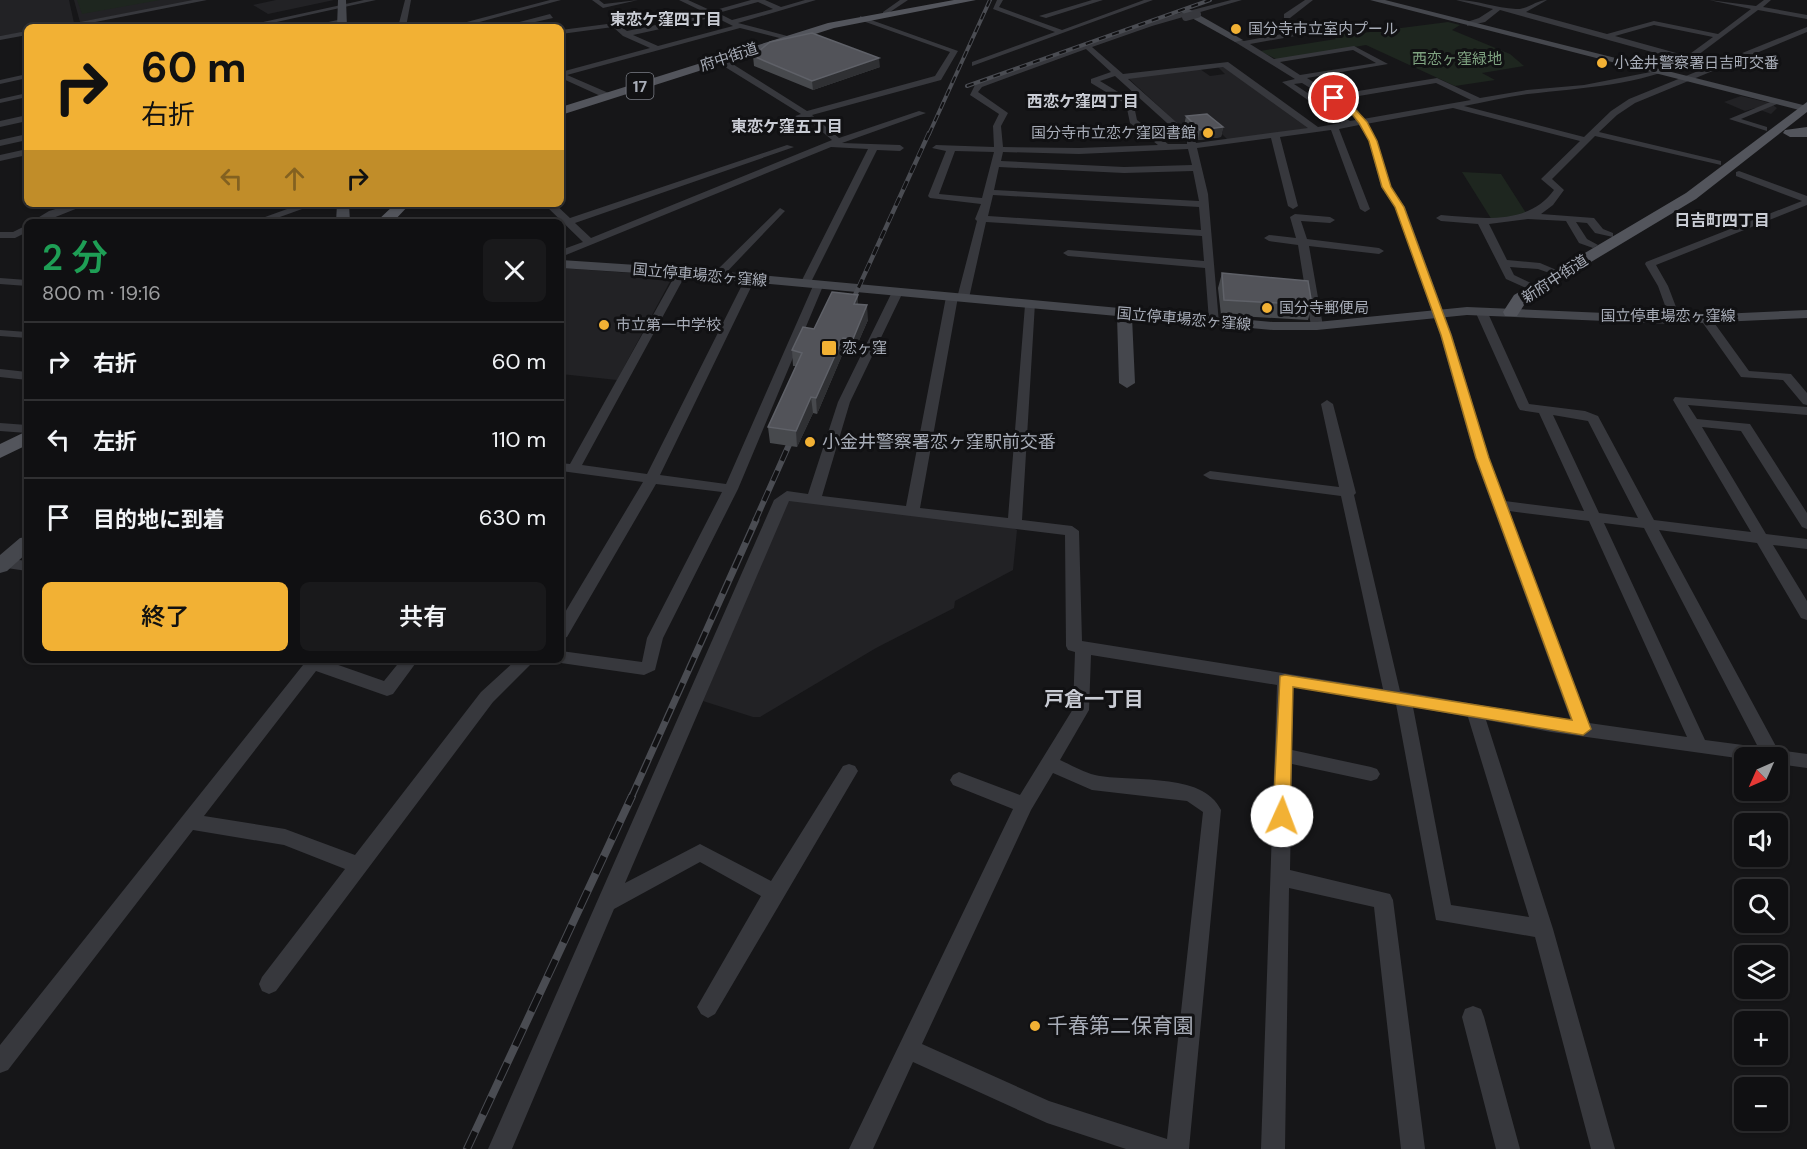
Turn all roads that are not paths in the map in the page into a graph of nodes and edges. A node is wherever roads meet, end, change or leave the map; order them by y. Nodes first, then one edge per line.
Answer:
1 (204, 0) edge
2 (373, 0) edge
3 (408, 0) edge
4 (559, 0) edge
5 (598, 0) edge
6 (635, 0) edge
7 (701, 0) edge
8 (813, 0) edge
9 (891, 0) edge
10 (971, 0) edge
11 (1000, 0) edge
12 (1100, 0) edge
13 (1150, 0) edge
14 (1239, 0) edge
15 (1310, 0) edge
16 (1374, 0) edge
17 (1460, 0) edge
18 (1544, 0) edge
19 (1712, 0) edge
20 (1768, 0) edge
21 (685, 1) edge
22 (902, 2) edge
23 (342, 4) edge
24 (1499, 8) junction
25 (1757, 8) junction
26 (780, 9) junction
27 (1185, 10) junction
28 (1520, 12) junction
29 (885, 13) junction
30 (715, 14) junction
31 (550, 16) junction
32 (1043, 16) dead end
33 (1287, 16) dead end
34 (1807, 17) edge
35 (863, 18) junction
36 (74, 24) edge
37 (257, 24) edge
38 (342, 24) edge
39 (400, 24) edge
40 (469, 24) edge
41 (517, 24) edge
42 (546, 24) edge
43 (736, 24) junction
44 (1342, 24) dead end
45 (1470, 24) junction
46 (1807, 29) edge
47 (564, 32) edge
48 (1062, 32) junction
49 (24, 34) edge
50 (626, 34) junction
51 (1718, 36) junction
52 (0, 38) edge
53 (1604, 38) junction
54 (788, 39) junction
55 (1241, 41) junction
56 (1087, 46) junction
57 (657, 48) junction
58 (720, 60) junction
59 (1687, 60) junction
60 (1275, 61) junction
61 (975, 64) dead end
62 (1716, 67) junction
63 (1660, 72) junction
64 (564, 74) edge
65 (1120, 75) junction
66 (564, 76) edge
67 (24, 77) edge
68 (1303, 78) junction
69 (1688, 79) junction
70 (0, 82) edge
71 (24, 96) edge
72 (608, 96) junction
73 (1334, 98) junction
74 (1478, 100) junction
75 (0, 101) edge
76 (1778, 102) junction
77 (1451, 105) junction
78 (564, 110) edge
79 (1806, 110) edge
80 (922, 114) dead end
81 (806, 115) junction
82 (24, 119) edge
83 (0, 124) edge
84 (1356, 124) junction
85 (1790, 126) junction
86 (1334, 127) junction
87 (771, 128) dead end
88 (1764, 129) junction
89 (1317, 130) junction
90 (1807, 131) edge
91 (1275, 136) junction
92 (1589, 136) junction
93 (24, 138) edge
94 (0, 143) edge
95 (836, 143) junction
96 (762, 145) dead end
97 (1193, 146) junction
98 (790, 147) dead end
99 (874, 147) junction
100 (900, 148) dead end
101 (936, 148) dead end
102 (952, 148) junction
103 (1167, 148) junction
104 (999, 149) junction
105 (24, 153) edge
106 (775, 153) junction
107 (0, 158) edge
108 (994, 164) junction
109 (1197, 168) junction
110 (1727, 169) junction
111 (1372, 187) junction
112 (986, 196) junction
113 (1807, 201) edge
114 (1204, 204) junction
115 (1293, 206) dead end
116 (302, 207) edge
117 (400, 207) edge
118 (552, 207) edge
119 (55, 208) edge
120 (1365, 209) dead end
121 (780, 211) dead end
122 (1090, 211) junction
123 (1528, 216) junction
124 (40, 219) edge
125 (265, 219) edge
126 (387, 219) edge
127 (980, 219) junction
128 (1441, 219) dead end
129 (1569, 219) junction
130 (1330, 220) dead end
131 (1482, 221) junction
132 (568, 222) junction
133 (1640, 227) junction
134 (24, 230) edge
135 (1206, 233) junction
136 (0, 235) edge
137 (15, 235) junction
138 (1610, 235) junction
139 (24, 236) edge
140 (1269, 238) dead end
141 (590, 243) junction
142 (1303, 243) junction
143 (1379, 251) dead end
144 (1591, 251) junction
145 (1068, 252) dead end
146 (564, 253) edge
147 (1503, 263) junction
148 (564, 264) edge
149 (1208, 265) junction
150 (681, 272) junction
151 (1561, 274) junction
152 (718, 275) junction
153 (750, 279) junction
154 (0, 281) edge
155 (24, 283) edge
156 (811, 285) junction
157 (1534, 289) junction
158 (897, 292) junction
159 (958, 298) junction
160 (1031, 305) junction
161 (1481, 311) junction
162 (1437, 312) junction
163 (1511, 312) junction
164 (1124, 313) junction
165 (1807, 314) edge
166 (1706, 319) junction
167 (1675, 320) junction
168 (1215, 321) junction
169 (1317, 326) junction
170 (0, 333) edge
171 (24, 334) edge
172 (0, 373) edge
173 (24, 376) edge
174 (1127, 383) dead end
175 (1807, 401) edge
176 (1327, 404) dead end
177 (1545, 411) junction
178 (1807, 411) edge
179 (1690, 422) junction
180 (0, 427) edge
181 (24, 429) edge
182 (24, 439) edge
183 (0, 452) edge
184 (567, 467) edge
185 (1210, 475) dead end
186 (652, 478) junction
187 (731, 489) junction
188 (1349, 493) junction
189 (814, 498) junction
190 (1501, 506) junction
191 (912, 511) junction
192 (1593, 516) junction
193 (1015, 523) junction
194 (1650, 524) junction
195 (1807, 524) edge
196 (1760, 538) junction
197 (1807, 544) edge
198 (24, 545) edge
199 (3, 562) edge
200 (24, 566) edge
201 (1807, 614) edge
202 (564, 628) edge
203 (1083, 648) junction
204 (564, 657) edge
205 (313, 663) edge
206 (317, 663) edge
207 (408, 663) edge
208 (524, 663) edge
209 (1285, 680) junction
210 (1398, 698) junction
211 (1475, 713) junction
212 (1583, 729) junction
213 (1699, 745) junction
214 (1767, 747) edge
215 (1734, 750) edge
216 (1283, 755) junction
217 (1788, 758) edge
218 (1807, 761) edge
219 (1049, 763) junction
220 (849, 771) dead end
221 (1371, 774) dead end
222 (959, 780) dead end
223 (1024, 805) junction
224 (191, 822) junction
225 (360, 866) junction
226 (1280, 877) junction
227 (774, 893) junction
228 (606, 903) junction
229 (1543, 930) junction
230 (268, 984) dead end
231 (708, 1007) dead end
232 (1473, 1017) dead end
233 (909, 1049) junction
234 (0, 1062) edge
235 (500, 1149) edge
236 (861, 1149) edge
237 (1162, 1149) edge
238 (1177, 1149) edge
239 (1273, 1149) edge
240 (1413, 1149) edge
241 (1508, 1149) edge
242 (1603, 1149) edge

1 - 36 street
2 - 23 street
3 - 39 street
4 - 31 street
4 - 40 street
5 - 6 street
7 - 21 street
8 - 26 street
9 - 22 street
10 - 29 main road, 府中街道 / 17
11 - 48 street
12 - 32 street
13 - 48 street
14 - 27 street
15 - 33 street
16 - 45 main road
17 - 24 street
18 - 28 street
19 - 25 street
20 - 25 street
21 - 30 street
22 - 29 street
23 - 37 street
23 - 38 main road
24 - 28 street
24 - 45 street
25 - 34 street
25 - 51 street
26 - 30 street
26 - 43 street
27 - 55 main road
27 - 56 street
28 - 53 street
29 - 35 main road, 府中街道 / 17
30 - 43 street
30 - 50 street
31 - 41 street
31 - 42 street
35 - 54 main road, 府中街道 / 17
35 - 81 street
43 - 54 street
43 - 57 street
44 - 55 street
45 - 63 main road
46 - 62 street
47 - 50 street
48 - 61 street
49 - 52 street
50 - 57 street
51 - 53 street
51 - 59 street
53 - 59 street
54 - 58 main road, 府中街道 / 17
55 - 60 street
56 - 65 street
56 - 104 street
57 - 64 street
58 - 72 main road, 府中街道 / 17
58 - 81 street
59 - 62 street
59 - 63 street
60 - 68 street
60 - 68 street
62 - 69 street
63 - 69 main road
63 - 74 street
65 - 89 street
65 - 97 street
65 - 103 street
66 - 72 street
67 - 70 street
68 - 73 street
68 - 84 street
69 - 76 main road
69 - 92 street
71 - 75 street
72 - 78 main road, 府中街道 / 17
73 - 74 street
73 - 84 street
74 - 77 street
76 - 79 main road
76 - 88 street
77 - 84 street
77 - 92 street
79 - 85 main road, 新府中街道
80 - 95 street
81 - 87 street
81 - 95 street
82 - 83 street
84 - 86 street
84 - 111 street
85 - 88 main road
85 - 90 main road
85 - 110 main road, 新府中街道
86 - 89 street
86 - 111 street
88 - 110 main road
89 - 91 street
91 - 97 street
91 - 115 street
92 - 110 street
92 - 123 street
93 - 94 street
95 - 99 street
95 - 141 street
96 - 106 street
97 - 103 street
97 - 109 street
98 - 106 street
99 - 100 street
99 - 156 street
101 - 102 street
102 - 104 street
102 - 112 street
103 - 104 street
104 - 108 street
105 - 107 street
106 - 132 street
108 - 109 street
108 - 112 street
109 - 114 street
110 - 113 street
110 - 133 main road, 新府中街道
110 - 163 main road, 新府中街道
111 - 120 street
111 - 162 street
112 - 122 street
112 - 127 street
113 - 167 street
114 - 122 street
114 - 135 street
116 - 125 street
117 - 126 main road
118 - 132 street
119 - 124 street
121 - 152 street
122 - 127 street
122 - 135 street
123 - 129 street
123 - 131 street
127 - 159 street
128 - 131 street
129 - 138 street
129 - 144 street
130 - 142 street
131 - 147 street
132 - 141 street
133 - 138 main road
133 - 144 main road, 新府中街道
134 - 137 street
135 - 149 street
136 - 137 street
137 - 139 street
138 - 144 main road
140 - 142 street
141 - 146 street
142 - 143 street
142 - 169 street
144 - 151 main road, 新府中街道
145 - 149 street
147 - 151 street
147 - 157 street
148 - 150 main road, 国立停車場恋ヶ窪線
149 - 168 street
150 - 152 main road, 国立停車場恋ヶ窪線
150 - 184 street
151 - 157 main road, 新府中街道
152 - 153 main road, 国立停車場恋ヶ窪線
153 - 156 main road, 国立停車場恋ヶ窪線
153 - 186 street
154 - 155 street
156 - 158 main road, 国立停車場恋ヶ窪線
156 - 187 street
157 - 163 main road, 新府中街道
158 - 159 main road, 国立停車場恋ヶ窪線
158 - 189 street
159 - 160 main road, 国立停車場恋ヶ窪線
159 - 191 street
160 - 164 main road, 国立停車場恋ヶ窪線
160 - 193 street
161 - 162 main road, 国立停車場恋ヶ窪線
161 - 163 main road, 国立停車場恋ヶ窪線
161 - 177 street
162 - 169 main road, 国立停車場恋ヶ窪線
162 - 190 street
163 - 167 main road, 国立停車場恋ヶ窪線
164 - 168 main road, 国立停車場恋ヶ窪線
164 - 174 main road
165 - 166 main road, 国立停車場恋ヶ窪線
166 - 167 main road, 国立停車場恋ヶ窪線
166 - 175 street
168 - 169 main road, 国立停車場恋ヶ窪線
170 - 171 street
172 - 173 street
176 - 188 street
177 - 192 street
177 - 194 street
178 - 179 street
179 - 195 street
179 - 196 street
180 - 181 street
182 - 183 main road
184 - 186 street
185 - 188 street
186 - 187 street
186 - 202 street
187 - 204 street
188 - 210 street
189 - 191 street
189 - 228 street
190 - 192 street
190 - 212 street
191 - 193 street
192 - 194 street
192 - 213 street
193 - 203 street
194 - 196 street
194 - 214 street
196 - 197 street
196 - 201 street
198 - 199 main road
199 - 200 street
203 - 209 street
203 - 219 street
205 - 224 street
206 - 207 street
208 - 225 street
209 - 210 street
209 - 216 street
210 - 211 street
210 - 229 street
211 - 212 street
211 - 229 street
212 - 213 street
213 - 215 street
216 - 221 street
216 - 226 street
217 - 218 street
219 - 223 street
219 - 238 street
220 - 227 street
222 - 223 street
223 - 233 street
224 - 225 street
224 - 234 street
225 - 230 street
226 - 239 street
226 - 240 street
227 - 228 street
227 - 231 street
228 - 235 street
229 - 242 street
232 - 241 street
233 - 236 street
233 - 237 street

